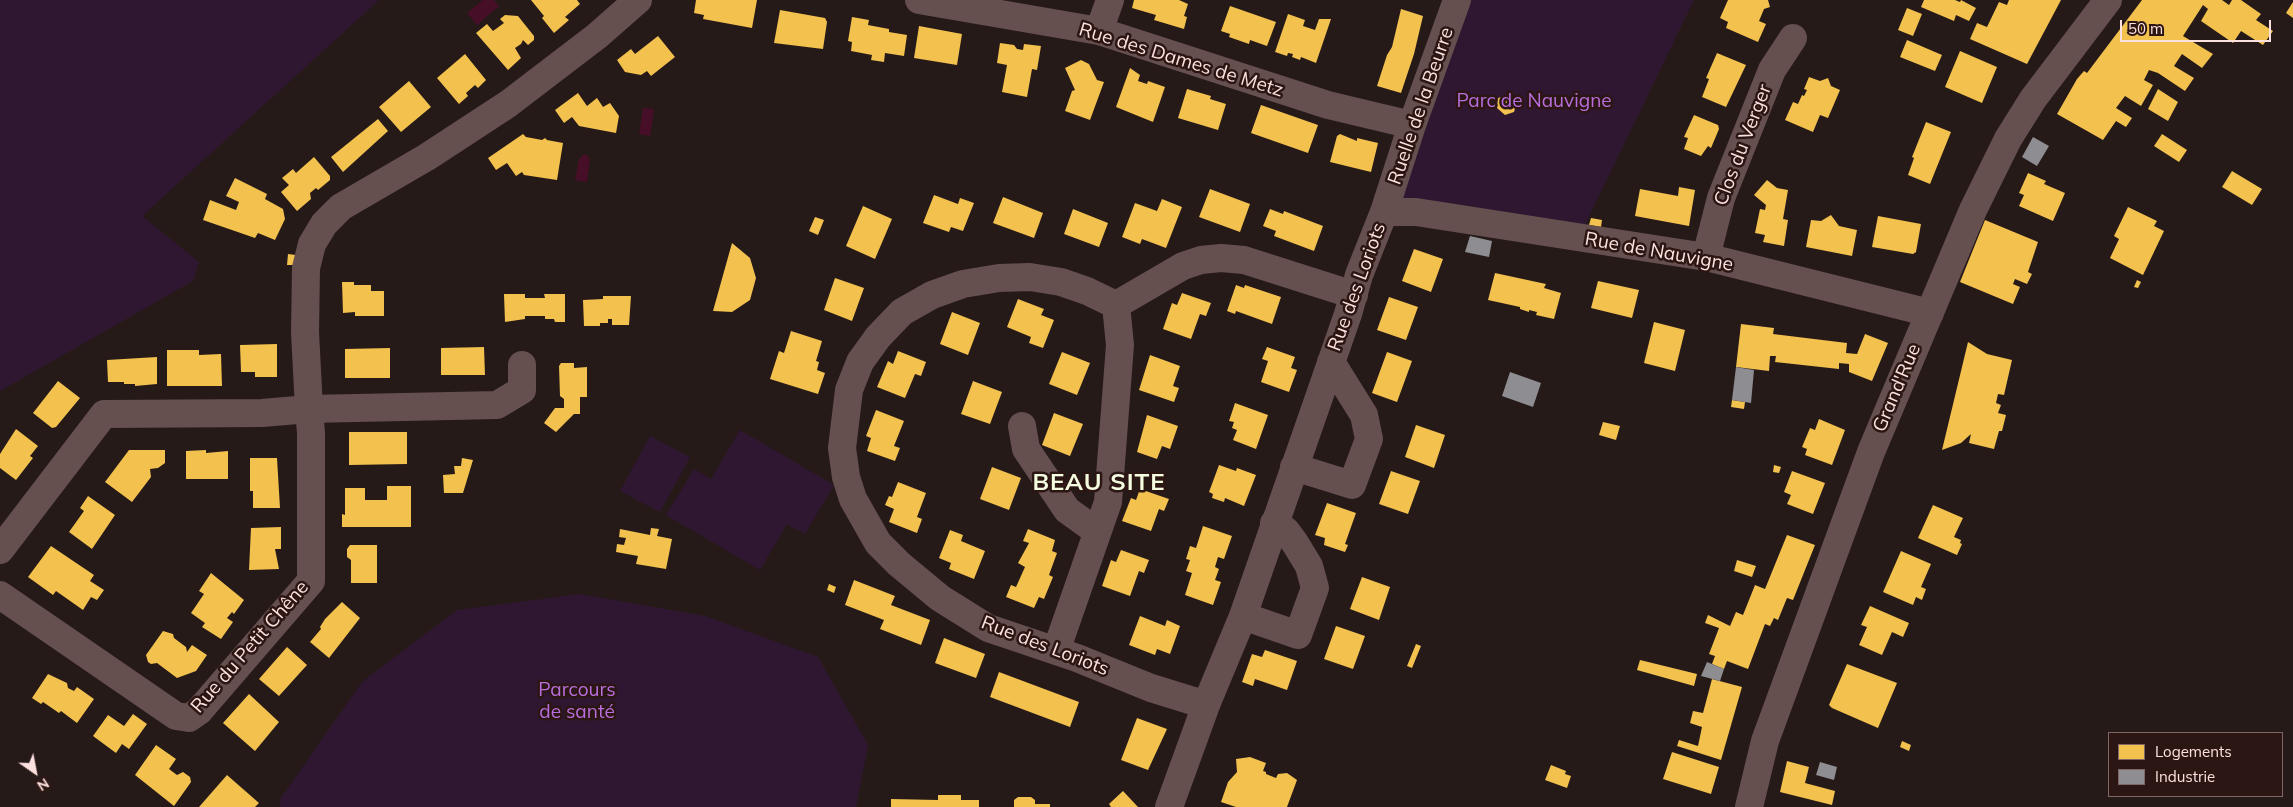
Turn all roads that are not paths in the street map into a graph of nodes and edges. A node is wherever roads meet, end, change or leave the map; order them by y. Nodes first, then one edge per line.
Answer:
1 (638, 0) edge
2 (919, 0) edge
3 (1110, 0) edge
4 (1457, 0) edge
5 (2108, 0) edge
6 (1099, 31) junction
7 (1793, 38) dead end
8 (1412, 125) junction
9 (1384, 212) junction
10 (1706, 257) junction
11 (1354, 295) junction
12 (1116, 305) junction
13 (1930, 313) junction
14 (1331, 362) junction
15 (522, 365) dead end
16 (309, 409) junction
17 (1022, 426) dead end
18 (1294, 467) junction
19 (1274, 524) junction
20 (1096, 531) junction
21 (0, 550) edge
22 (0, 595) edge
23 (1243, 616) junction
24 (1056, 651) junction
25 (1206, 705) junction
26 (1169, 807) edge
27 (1749, 807) edge

1 - 16 street
2 - 6 street, Rue des Dames de Metz
3 - 6 street
4 - 8 street, Ruelle de la Beurre
5 - 13 street, Grand'Rue
6 - 8 street, Rue des Dames de Metz
7 - 10 street, Clos du Verger
8 - 9 street, Ruelle de la Beurre
9 - 10 street, Rue de Nauvigne
9 - 11 street, Rue des Loriots
10 - 13 street, Rue de Nauvigne
11 - 12 street
11 - 14 street, Rue des Loriots
12 - 20 street
12 - 24 street, Rue des Loriots
13 - 27 street, Grand'Rue
14 - 18 street, Rue des Loriots
14 - 18 street, Rue des Loriots
15 - 16 street
16 - 21 street
16 - 22 street, Rue du Petit Chêne
17 - 20 street
18 - 19 street, Rue des Loriots
19 - 23 street, Rue des Loriots
19 - 23 street
20 - 24 street
23 - 25 street, Rue des Loriots
24 - 25 street, Rue des Loriots
25 - 26 street, Rue des Loriots

